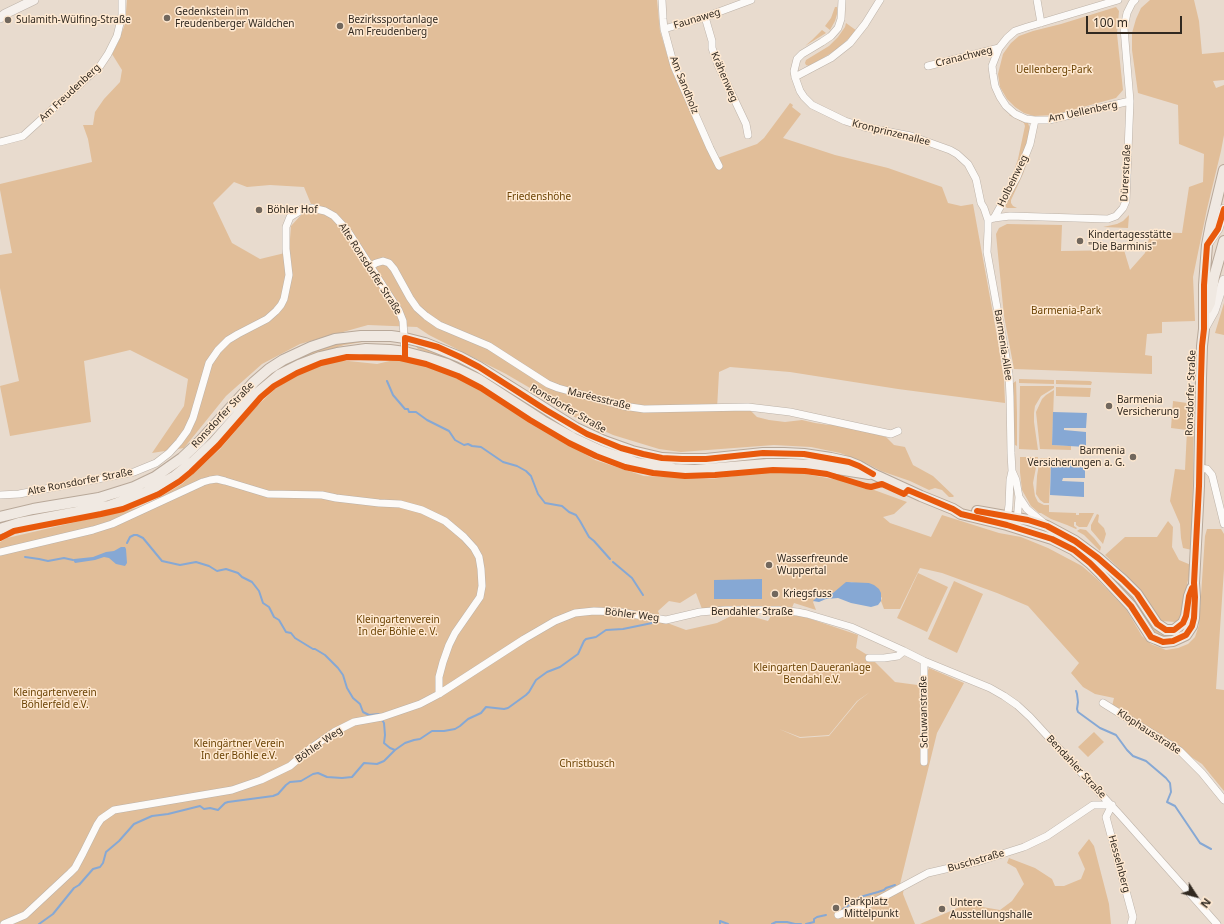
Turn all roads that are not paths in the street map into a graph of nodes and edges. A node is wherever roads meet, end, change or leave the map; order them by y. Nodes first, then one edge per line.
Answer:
1 (34, 0) edge
2 (122, 0) edge
3 (662, 0) edge
4 (751, 0) edge
5 (842, 0) edge
6 (880, 0) edge
7 (1037, 0) edge
8 (1118, 0) edge
9 (1135, 0) edge
10 (705, 17) junction
11 (0, 18) edge
12 (1041, 23) junction
13 (664, 29) junction
14 (999, 48) junction
15 (928, 66) dead end
16 (795, 77) junction
17 (1130, 101) junction
18 (1036, 120) junction
19 (748, 135) dead end
20 (0, 142) edge
21 (1030, 144) joint
22 (719, 166) dead end
23 (1224, 170) edge
24 (1224, 209) edge
25 (991, 219) junction
26 (1224, 241) edge
27 (1207, 245) junction
28 (371, 266) junction
29 (1224, 280) edge
30 (1210, 301) junction
31 (1204, 328) junction
32 (405, 338) junction
33 (406, 352) junction
34 (898, 431) dead end
35 (1199, 468) junction
36 (1012, 471) junction
37 (873, 474) junction
38 (0, 495) edge
39 (1019, 497) junction
40 (0, 517) edge
41 (1012, 521) junction
42 (1224, 524) edge
43 (1047, 526) junction
44 (0, 529) edge
45 (0, 552) edge
46 (1194, 583) junction
47 (666, 620) joint
48 (904, 651) junction
49 (869, 658) dead end
50 (924, 661) junction
51 (439, 694) junction
52 (1103, 703) dead end
53 (924, 762) dead end
54 (1224, 800) edge
55 (1112, 805) junction
56 (838, 915) dead end
57 (4, 924) edge
58 (1131, 924) edge
59 (1217, 924) edge

1 - 11 street
2 - 20 street, Am Freudenberg
3 - 13 street, Am Sandholz
4 - 10 street, Faunaweg
5 - 16 street
6 - 16 street
7 - 12 street
8 - 12 street, Am Uellenberg
9 - 17 street, Dürerstraße
10 - 13 street, Faunaweg
10 - 19 street, Krähenweg
12 - 14 street, Am Uellenberg
13 - 22 street, Am Sandholz
14 - 15 street, Cranachweg
14 - 18 street, Am Uellenberg
16 - 25 street, Kronprinzenallee
17 - 18 street, Am Uellenberg
17 - 25 street, Dürerstraße
18 - 21 street, Am Uellenberg
21 - 25 street, Holbeinweg
23 - 27 main road
24 - 27 street, Ronsdorfer Straße
25 - 36 street, Barmenia-Allee
26 - 30 main road
27 - 30 main road, Ronsdorfer Straße
28 - 32 street, Alte Ronsdorfer Straße
28 - 34 street, Maréesstraße
28 - 38 street, Alte Ronsdorfer Straße
29 - 30 street, Ronsdorfer Straße
30 - 31 street, Ronsdorfer Straße
30 - 31 main road, Ronsdorfer Straße
31 - 35 main road, Ronsdorfer Straße
32 - 33 street, Alte Ronsdorfer Straße
32 - 37 main road, Ronsdorfer Straße
32 - 40 main road, Ronsdorfer Straße
33 - 37 main road, Ronsdorfer Straße
33 - 44 main road, Ronsdorfer Straße
35 - 42 street
35 - 46 main road, Ronsdorfer Straße
36 - 39 street, Barmenia-Allee
36 - 41 street, Barmenia-Allee
37 - 41 main road, Ronsdorfer Straße
39 - 41 street, Barmenia-Allee
39 - 43 street, Barmenia-Allee
41 - 43 main road, Ronsdorfer Straße
41 - 46 main road, Ronsdorfer Straße
43 - 46 main road, Ronsdorfer Straße
45 - 51 street
47 - 48 street, Bendahler Straße
47 - 51 street, Böhler Weg
48 - 49 street
48 - 50 street, Bendahler Straße
50 - 53 street, Schuwanstraße
50 - 55 street, Bendahler Straße
51 - 57 street, Böhler Weg
52 - 54 street, Klophausstraße
55 - 56 street, Buschstraße
55 - 58 street, Hesselnberg
55 - 59 street, Bendahler Straße

